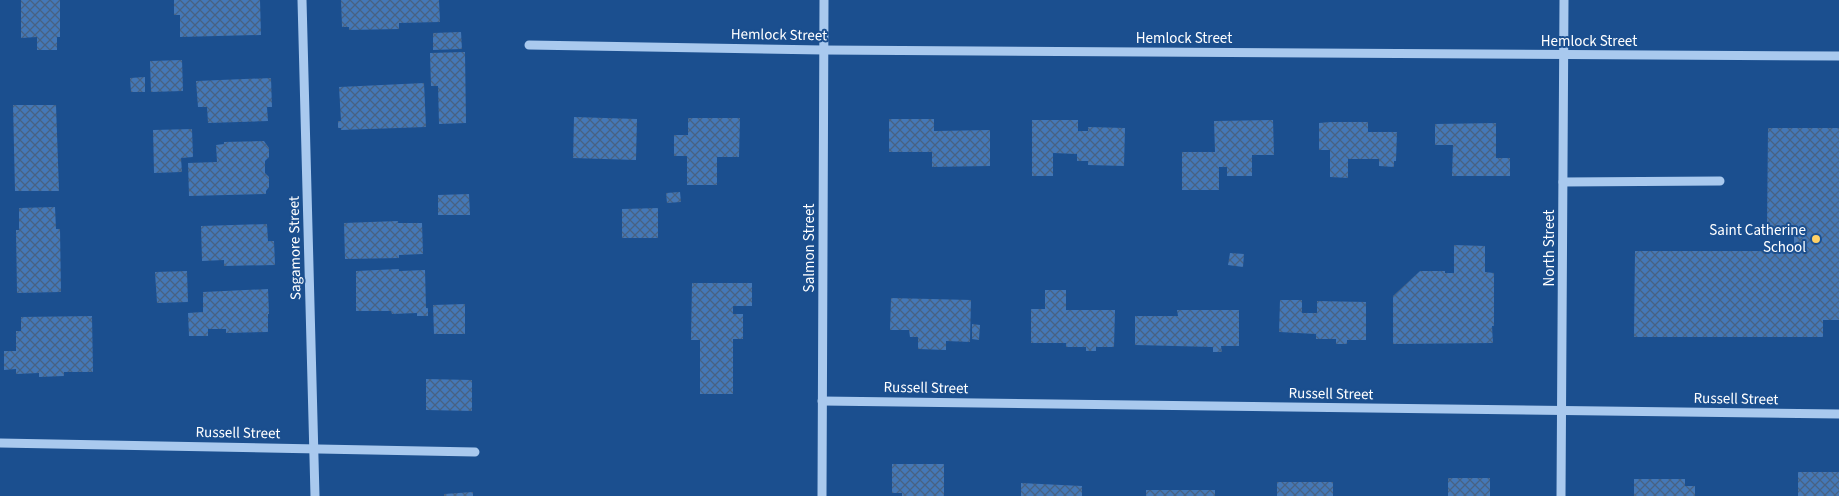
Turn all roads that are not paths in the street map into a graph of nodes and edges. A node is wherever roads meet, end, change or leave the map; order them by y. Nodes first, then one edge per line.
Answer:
1 (302, 0) edge
2 (824, 0) edge
3 (1564, 0) edge
4 (529, 45) dead end
5 (823, 50) junction
6 (1564, 55) junction
7 (1839, 56) edge
8 (1720, 181) dead end
9 (1563, 182) junction
10 (822, 401) junction
11 (1561, 411) junction
12 (1839, 414) edge
13 (0, 443) edge
14 (314, 448) junction
15 (475, 452) dead end
16 (315, 496) edge
17 (822, 496) edge
18 (1561, 496) edge

1 - 14 street, Sagamore Street
2 - 5 street, Salmon Street
3 - 6 street, North Street
4 - 5 street, Hemlock Street
5 - 6 street, Hemlock Street
5 - 10 street, Salmon Street
6 - 7 street, Hemlock Street
6 - 9 street, North Street
8 - 9 street
9 - 11 street, North Street
10 - 11 street, Russell Street
10 - 17 street, Salmon Street
11 - 12 street, Russell Street
11 - 18 street, North Street
13 - 14 street, Russell Street
14 - 15 street, Russell Street
14 - 16 street, Sagamore Street

